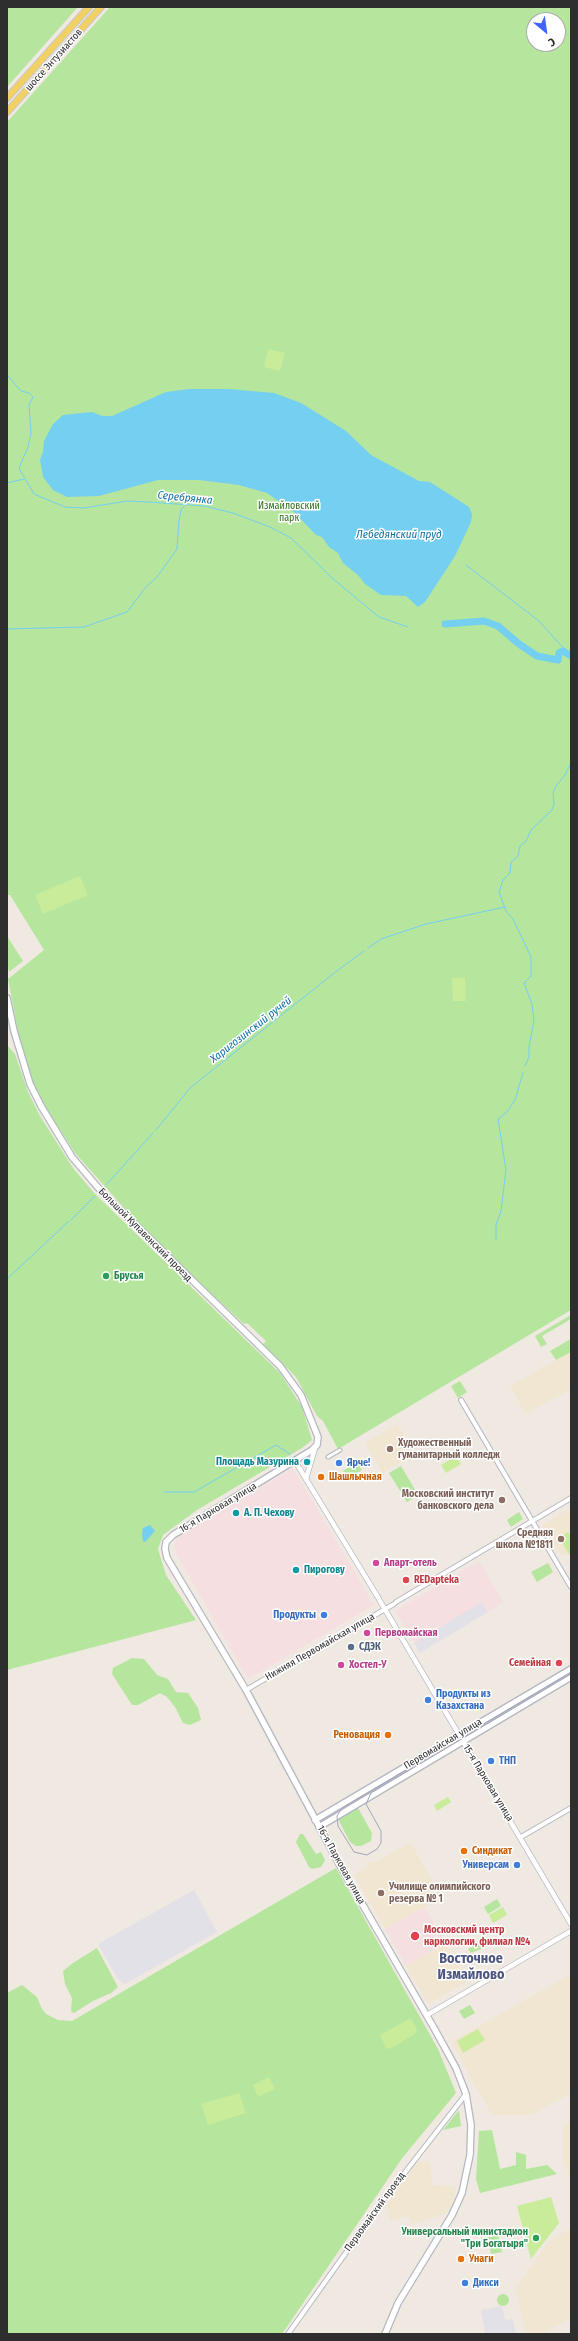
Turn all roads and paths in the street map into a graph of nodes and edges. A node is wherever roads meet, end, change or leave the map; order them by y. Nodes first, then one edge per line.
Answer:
1 (88, 7) edge
2 (101, 7) edge
3 (7, 98) edge
4 (7, 112) edge
5 (7, 998) edge
6 (461, 1400) dead end
7 (315, 1447) junction
8 (340, 1450) dead end
9 (328, 1457) dead end
10 (295, 1461) junction
11 (306, 1479) junction
12 (571, 1498) edge
13 (532, 1521) junction
14 (571, 1587) edge
15 (385, 1609) junction
16 (571, 1669) edge
17 (571, 1677) edge
18 (246, 1690) junction
19 (458, 1734) junction
20 (463, 1742) junction
21 (571, 1808) edge
22 (315, 1820) junction
23 (319, 1827) junction
24 (521, 1837) junction
25 (571, 1924) edge
26 (571, 1931) edge
27 (427, 2014) junction
28 (466, 2094) junction
29 (288, 2334) edge
30 (385, 2334) edge

1 - 3 main road, шоссе Энтузиастов
2 - 4 main road, шоссе Энтузиастов
5 - 7 main road, Большой Купавенский проезд
6 - 13 street
7 - 10 main road
7 - 11 street
8 - 9 street
10 - 11 street, 15-я Парковая улица
10 - 18 main road, 16-я Парковая улица
11 - 15 street, 15-я Парковая улица
12 - 13 street, Нижняя Первомайская улица
13 - 14 street
13 - 15 street, Нижняя Первомайская улица
15 - 18 street, Нижняя Первомайская улица
15 - 19 street, 15-я Парковая улица
16 - 19 main road, Первомайская улица
17 - 20 main road, Первомайская улица
18 - 22 main road, 16-я Парковая улица
19 - 20 street, 15-я Парковая улица
19 - 22 main road, Первомайская улица
20 - 23 main road, Первомайская улица
20 - 24 street, 15-я Парковая улица
21 - 24 street
22 - 23 main road, 16-я Парковая улица
23 - 27 main road, 16-я Парковая улица
24 - 25 street, 15-я Парковая улица
26 - 27 street
27 - 28 main road, 16-я Парковая улица
28 - 29 street, Первомайский проезд
28 - 30 main road, 16-я Парковая улица

